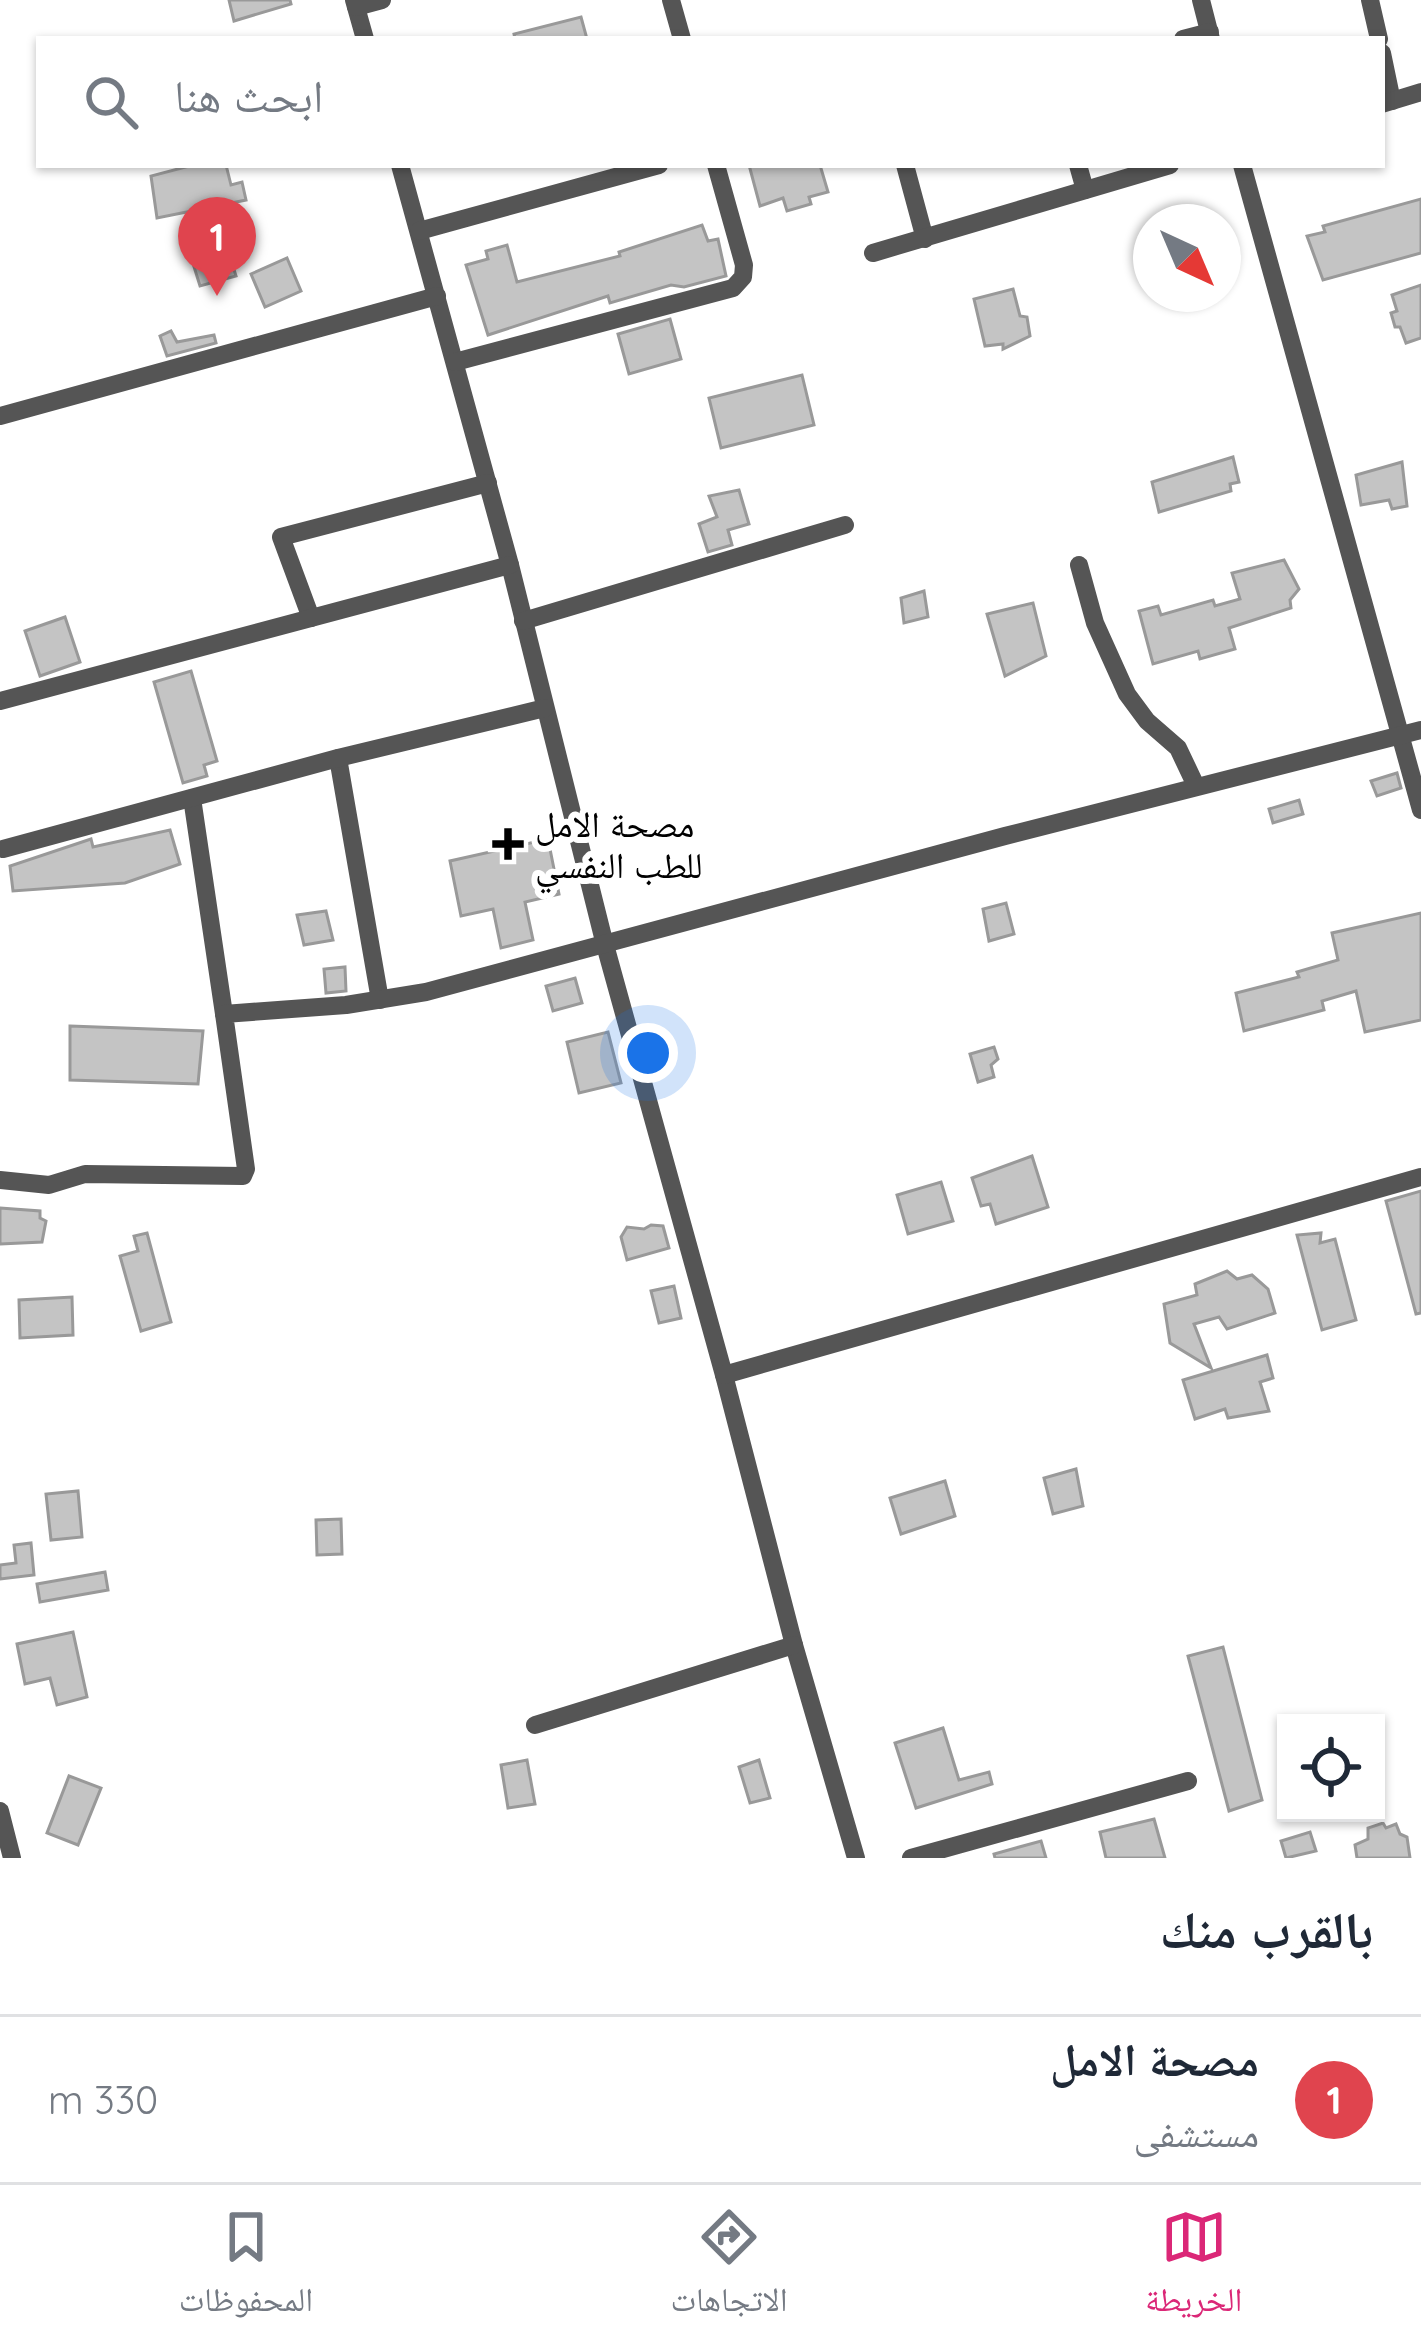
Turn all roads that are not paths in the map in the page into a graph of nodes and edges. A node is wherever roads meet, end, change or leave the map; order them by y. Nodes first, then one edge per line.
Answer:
1 (382, 0) edge
2 (671, 0) edge
3 (1201, 0) edge
4 (1370, 0) edge
5 (355, 4) edge
6 (1210, 35) edge
7 (364, 36) edge
8 (681, 36) edge
9 (1378, 36) edge
10 (1421, 92) edge
11 (1387, 102) edge
12 (401, 168) edge
13 (647, 168) edge
14 (717, 168) edge
15 (906, 168) edge
16 (1079, 168) edge
17 (1160, 168) edge
18 (1243, 168) edge
19 (1085, 190) junction
20 (419, 230) junction
21 (925, 239) junction
22 (873, 253) dead end
23 (437, 296) junction
24 (454, 362) junction
25 (0, 416) edge
26 (488, 483) junction
27 (845, 525) dead end
28 (510, 565) junction
29 (1079, 566) dead end
30 (311, 618) junction
31 (524, 621) junction
32 (0, 701) edge
33 (544, 708) junction
34 (1412, 732) edge
35 (338, 758) junction
36 (1196, 786) junction
37 (192, 798) junction
38 (1421, 810) edge
39 (3, 849) edge
40 (605, 945) junction
41 (380, 1000) junction
42 (224, 1013) junction
43 (1421, 1177) edge
44 (0, 1180) edge
45 (724, 1375) junction
46 (794, 1645) junction
47 (536, 1725) dead end
48 (1188, 1781) dead end
49 (0, 1811) edge
50 (12, 1858) edge
51 (856, 1858) edge
52 (911, 1858) edge

1 - 5 street
2 - 8 street
3 - 6 street
4 - 9 street
5 - 7 street
10 - 11 street
12 - 20 street
13 - 20 street
14 - 24 street
15 - 21 street
16 - 19 street
17 - 19 street
18 - 34 street
19 - 21 street
20 - 23 street
21 - 22 street
23 - 24 street
23 - 25 street
24 - 26 street
26 - 28 street
26 - 30 street
27 - 31 street
28 - 30 street
28 - 31 street
29 - 36 street
30 - 32 street
31 - 33 street
33 - 35 street
33 - 40 street
34 - 36 street
34 - 38 street
35 - 37 street
35 - 41 street
36 - 40 street
37 - 39 street
37 - 42 street
40 - 41 street
40 - 45 street
41 - 42 street
42 - 44 street
43 - 45 street
45 - 46 street
46 - 47 street
46 - 51 street
48 - 52 street
49 - 50 street

